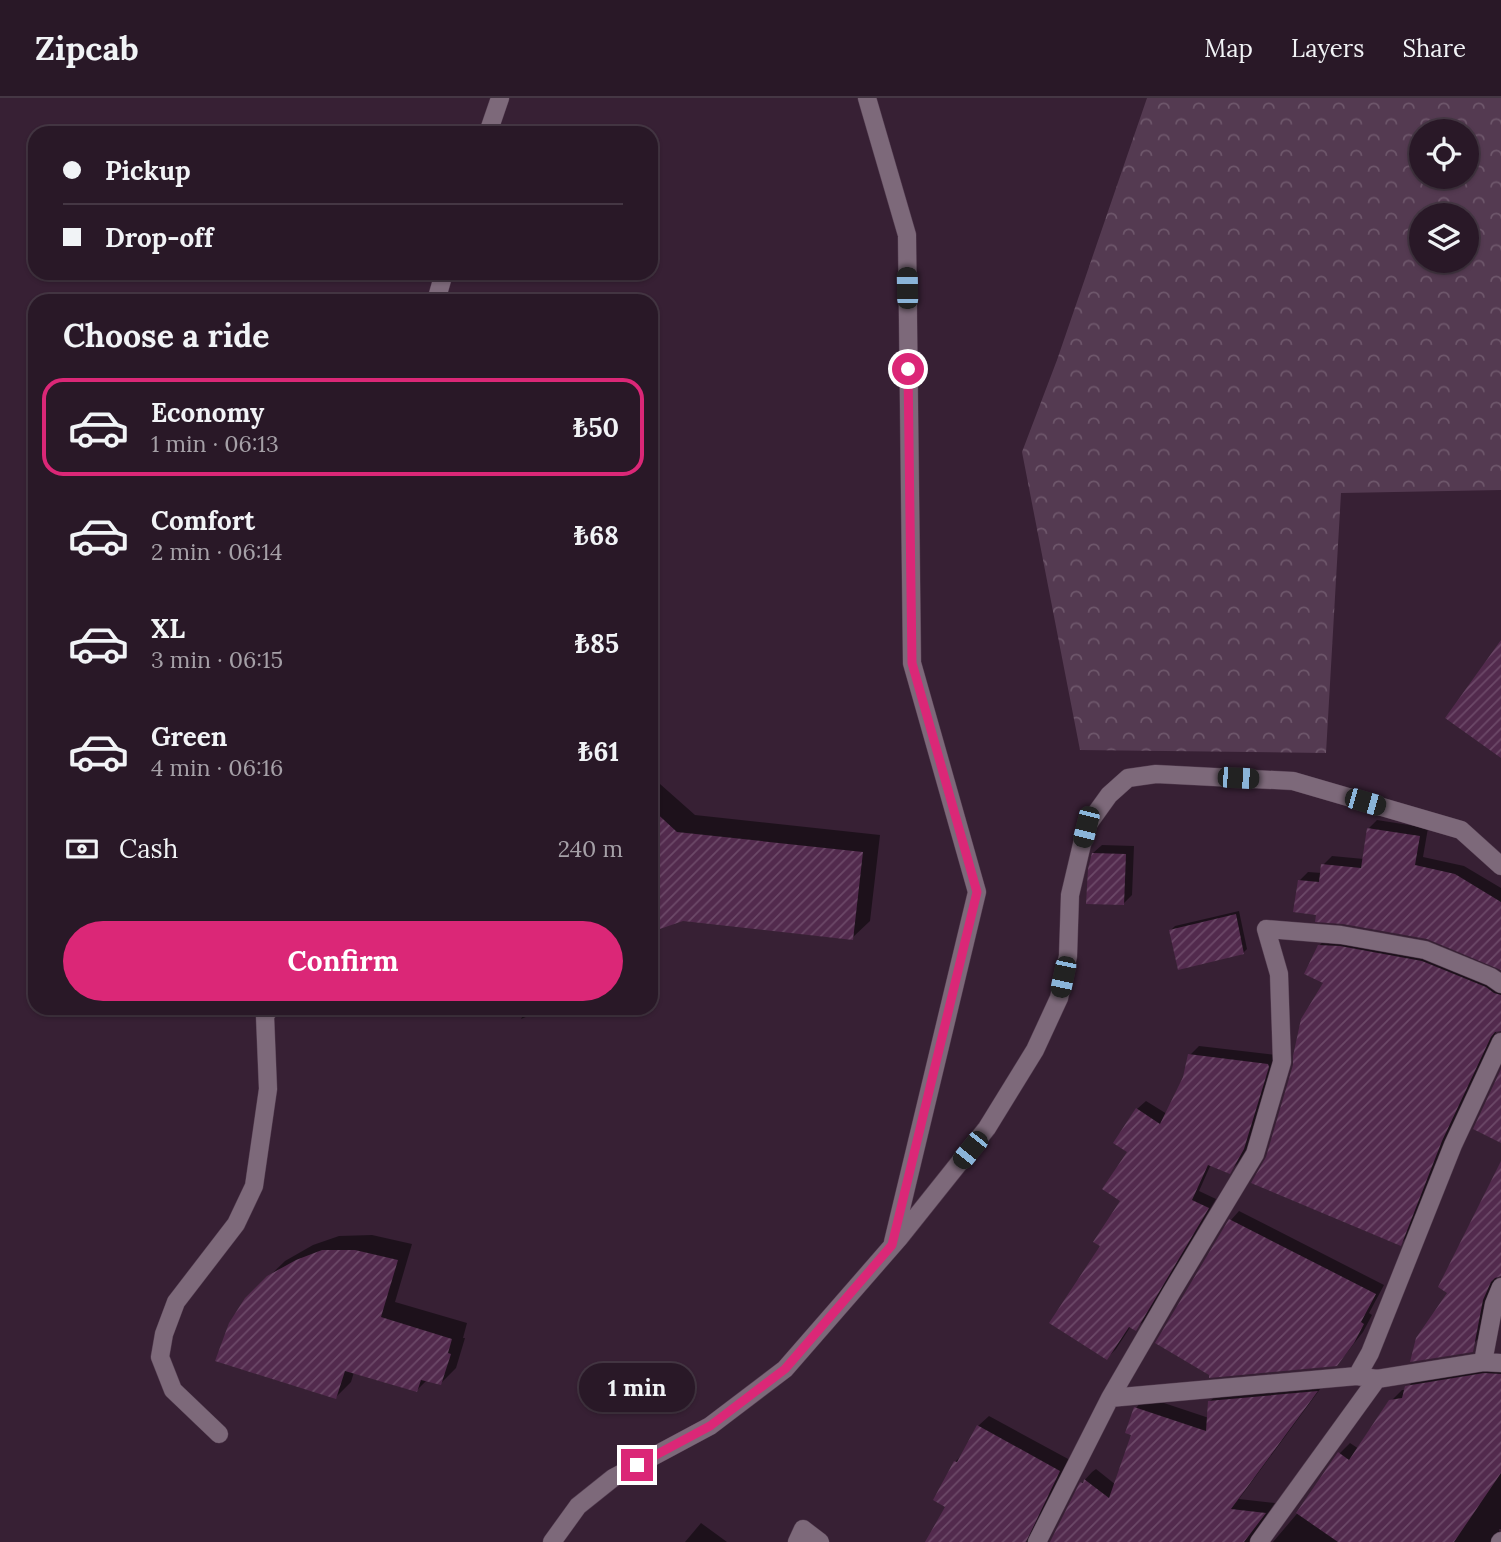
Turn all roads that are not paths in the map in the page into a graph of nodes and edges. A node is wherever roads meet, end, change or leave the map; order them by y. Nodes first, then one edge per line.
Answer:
1 (500, 98) edge
2 (867, 98) edge
3 (490, 126) edge
4 (1501, 866) edge
5 (1501, 984) edge
6 (267, 1015) edge
7 (1501, 1042) edge
8 (892, 1245) junction
9 (1501, 1287) edge
10 (1483, 1362) junction
11 (1501, 1363) edge
12 (1357, 1376) junction
13 (1377, 1379) junction
14 (1110, 1398) junction
15 (219, 1434) dead end
16 (552, 1542) edge
17 (797, 1542) edge
18 (820, 1542) edge
19 (1037, 1542) edge
20 (1258, 1542) edge

1 - 3 street
2 - 8 street
4 - 8 street
5 - 14 street
6 - 15 street
7 - 12 street
8 - 16 street
9 - 10 street
10 - 11 street
10 - 13 street
12 - 13 street
12 - 14 street
13 - 20 street
14 - 19 street
17 - 18 street

